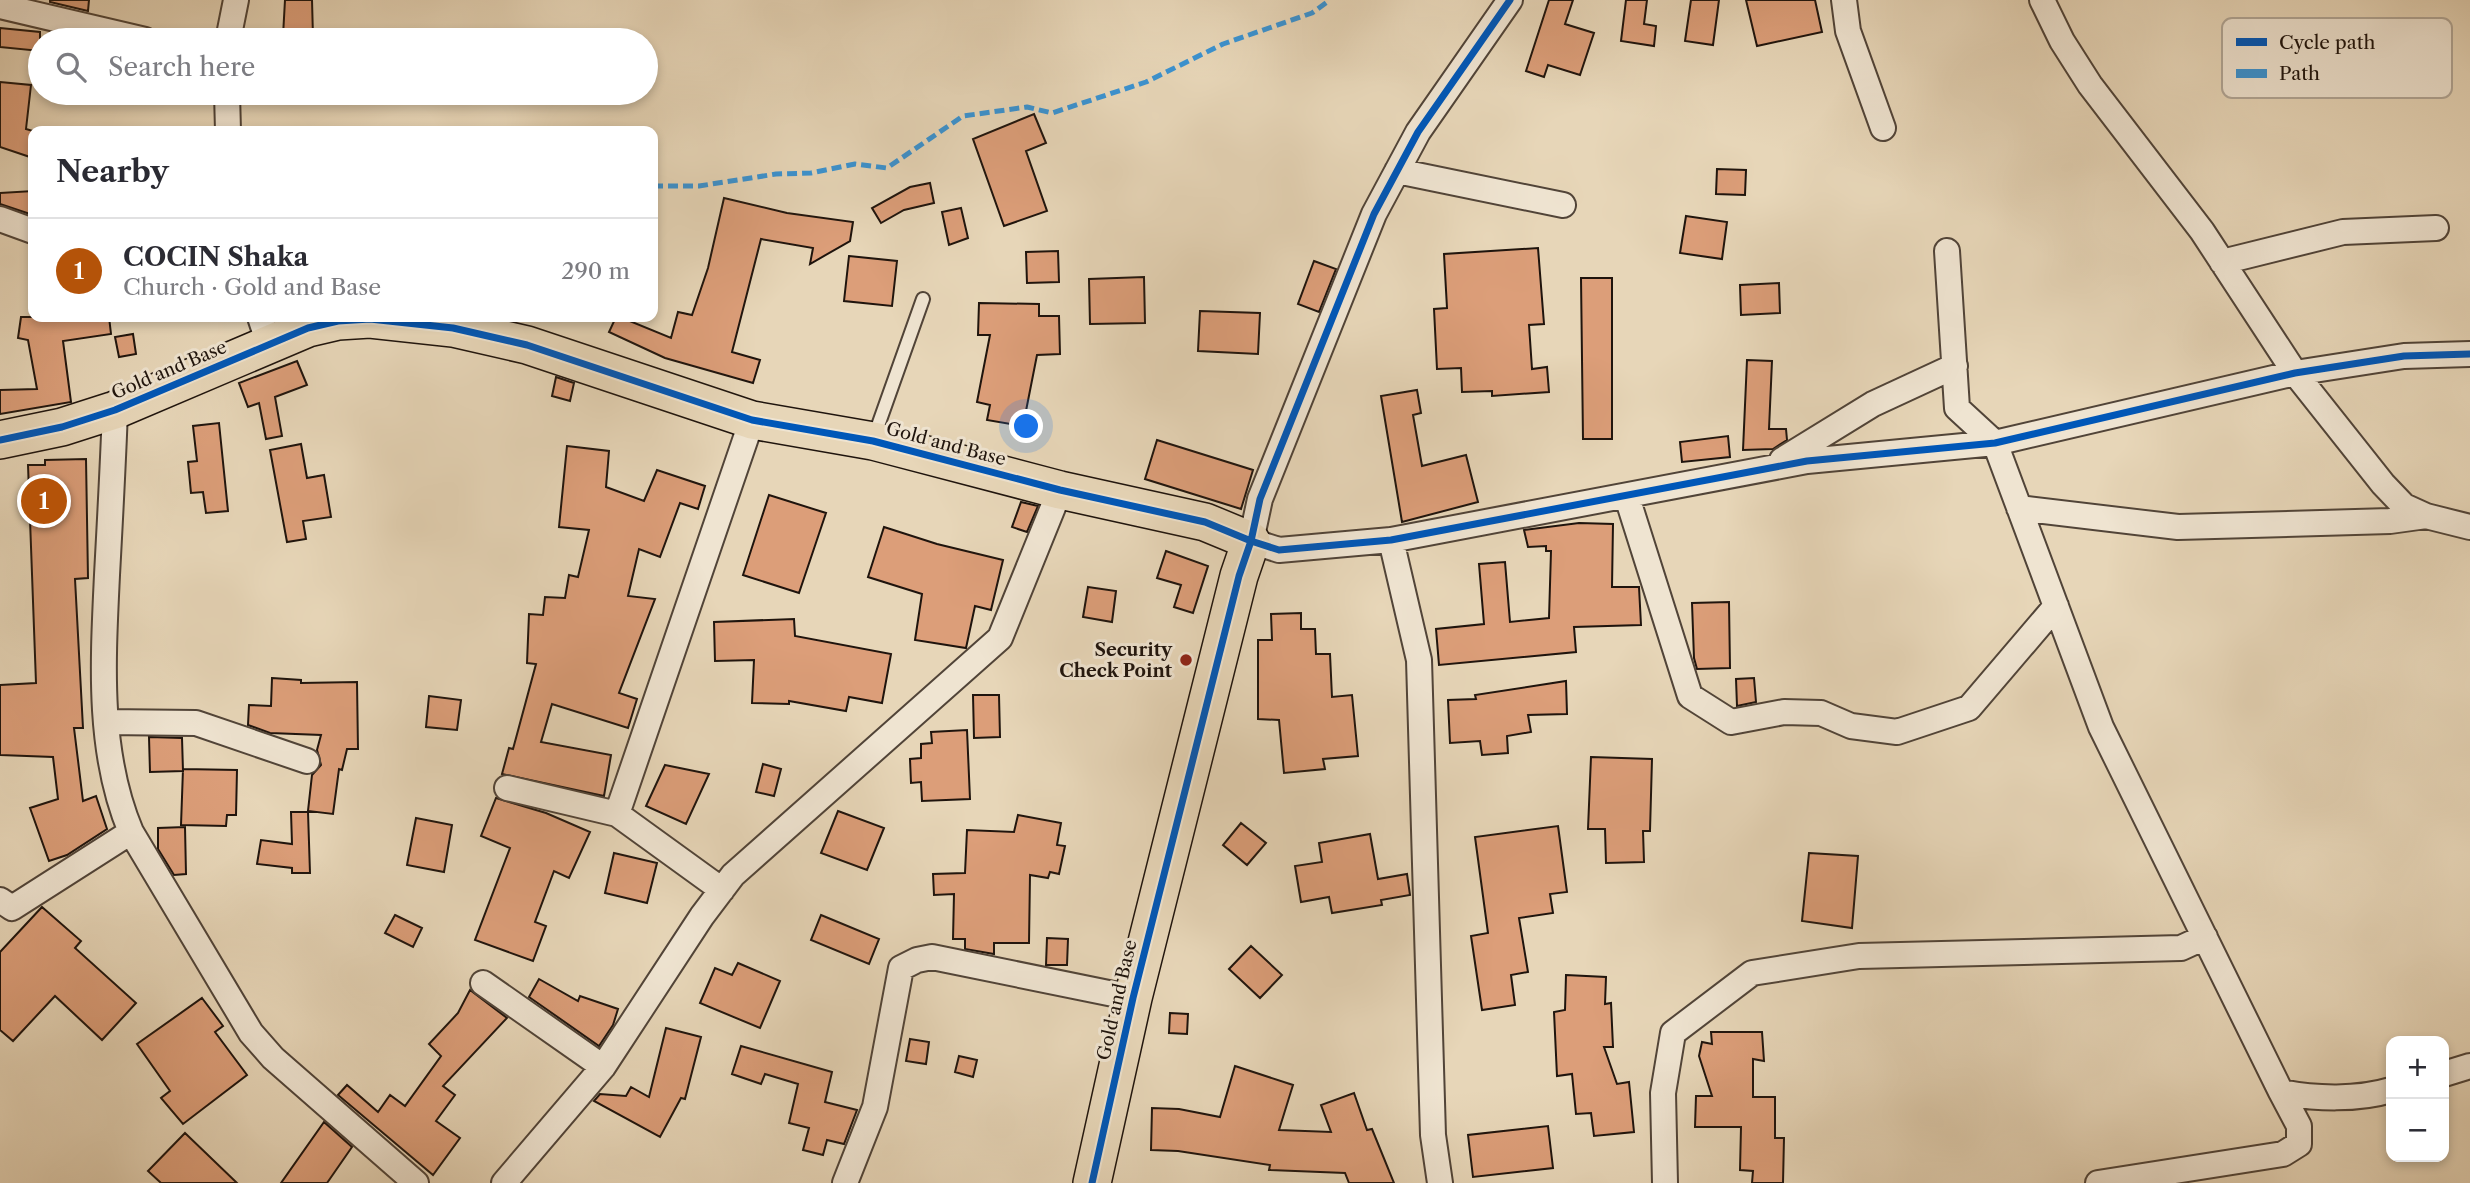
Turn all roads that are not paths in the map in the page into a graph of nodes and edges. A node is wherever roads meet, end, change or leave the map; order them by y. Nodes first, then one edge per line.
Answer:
1 (236, 0) edge
2 (1510, 0) edge
3 (1844, 0) edge
4 (2042, 0) edge
5 (0, 6) edge
6 (94, 28) edge
7 (230, 28) edge
8 (227, 105) edge
9 (228, 126) edge
10 (1883, 128) dead end
11 (1397, 171) junction
12 (1563, 205) dead end
13 (0, 219) edge
14 (2436, 228) dead end
15 (28, 229) edge
16 (1947, 251) dead end
17 (2222, 262) junction
18 (923, 299) dead end
19 (330, 322) edge
20 (410, 322) edge
21 (264, 330) edge
22 (2470, 354) edge
23 (1955, 366) junction
24 (2295, 373) junction
25 (115, 410) junction
26 (752, 420) junction
27 (0, 440) edge
28 (873, 441) junction
29 (1995, 443) junction
30 (1770, 468) junction
31 (1060, 490) junction
32 (1627, 497) junction
33 (2020, 508) junction
34 (2426, 516) junction
35 (2470, 527) edge
36 (1391, 540) junction
37 (1251, 541) junction
38 (2056, 606) junction
39 (106, 722) junction
40 (307, 761) dead end
41 (507, 788) dead end
42 (617, 814) junction
43 (131, 832) junction
44 (722, 890) junction
45 (0, 900) edge
46 (2205, 937) junction
47 (482, 983) dead end
48 (1133, 998) junction
49 (2470, 1066) edge
50 (603, 1068) junction
51 (2449, 1072) edge
52 (2386, 1091) edge
53 (2281, 1092) junction
54 (416, 1183) edge
55 (504, 1183) edge
56 (845, 1183) edge
57 (1092, 1183) edge
58 (1440, 1183) edge
59 (1665, 1183) edge
60 (2098, 1183) edge

1 - 7 street
2 - 11 street
3 - 10 street
4 - 17 street
5 - 6 street
8 - 9 street
11 - 12 street
11 - 37 street
13 - 15 street
14 - 17 street
16 - 23 street
17 - 24 street
18 - 28 lane
19 - 21 main road, Gold and Base
20 - 26 main road, Gold and Base
21 - 25 main road, Gold and Base
22 - 24 street
23 - 29 street
23 - 30 street
24 - 29 street
24 - 34 street
25 - 27 main road, Gold and Base
25 - 39 street
26 - 28 main road, Gold and Base
26 - 42 street
28 - 31 main road, Gold and Base
29 - 30 street
29 - 33 street
30 - 32 street
31 - 37 main road, Gold and Base
31 - 44 street
32 - 36 street
32 - 38 street
33 - 34 street
33 - 38 street
34 - 35 street
36 - 37 street
36 - 58 street
37 - 48 main road, Gold and Base
38 - 46 street
39 - 40 street
39 - 43 street
41 - 42 street
42 - 44 street
43 - 45 street
43 - 54 street
44 - 50 street
46 - 53 street
46 - 59 street
47 - 50 street
48 - 56 street
48 - 57 main road, Gold and Base
49 - 51 street
50 - 55 street
52 - 53 street
53 - 60 street

